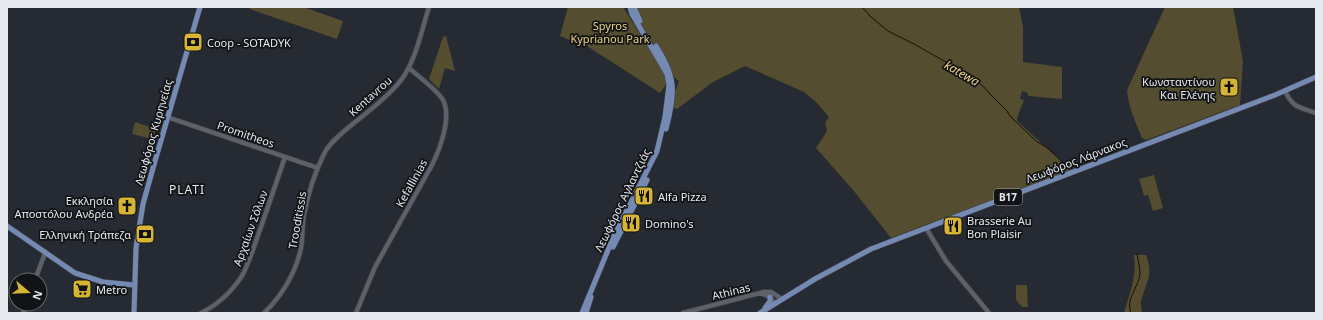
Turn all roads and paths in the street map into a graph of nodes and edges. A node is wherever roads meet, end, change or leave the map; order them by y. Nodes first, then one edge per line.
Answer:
1 (200, 7) edge
2 (429, 7) edge
3 (630, 7) edge
4 (634, 7) edge
5 (409, 68) junction
6 (1316, 77) edge
7 (1285, 91) junction
8 (1316, 113) edge
9 (167, 117) junction
10 (285, 157) junction
11 (318, 168) junction
12 (7, 226) edge
13 (926, 228) junction
14 (46, 253) junction
15 (38, 272) edge
16 (134, 284) junction
17 (760, 293) junction
18 (770, 297) junction
19 (782, 299) junction
20 (775, 303) junction
21 (762, 312) edge
22 (134, 313) edge
23 (201, 313) edge
24 (264, 313) edge
25 (356, 313) edge
26 (582, 313) edge
27 (586, 313) edge
28 (683, 313) edge
29 (989, 313) edge

1 - 9 main road, Λεωφόρος Κυρηνείας
2 - 5 street, Kentavrou
3 - 26 main road, Λεωφόρος Αγλαντζιάς
4 - 27 main road, Λεωφόρος Αγλαντζιάς
5 - 11 street, Kentavrou
5 - 25 street, Kefallinias
6 - 7 main road, Λεωφόρος Λάρνακος / B17
7 - 8 street
7 - 13 main road, Λεωφόρος Λάρνακος / B17
9 - 10 street, Promitheos
9 - 16 main road, Λεωφόρος Κυρηνείας
10 - 11 street, Promitheos
10 - 23 street, Αρχαίων Σόλων
11 - 24 street, Trooditissis
12 - 14 main road
13 - 19 main road, Λεωφόρος Λάρνακος / B17
13 - 29 street
14 - 15 street
14 - 16 main road
16 - 22 main road, Λεωφόρος Κυρηνείας
17 - 18 street
17 - 19 street, Athinas
17 - 28 street, Athinas
18 - 20 street
18 - 21 main road
19 - 20 main road, Λεωφόρος Λάρνακος / B17
20 - 21 main road, Λεωφόρος Λάρνακος / B17

